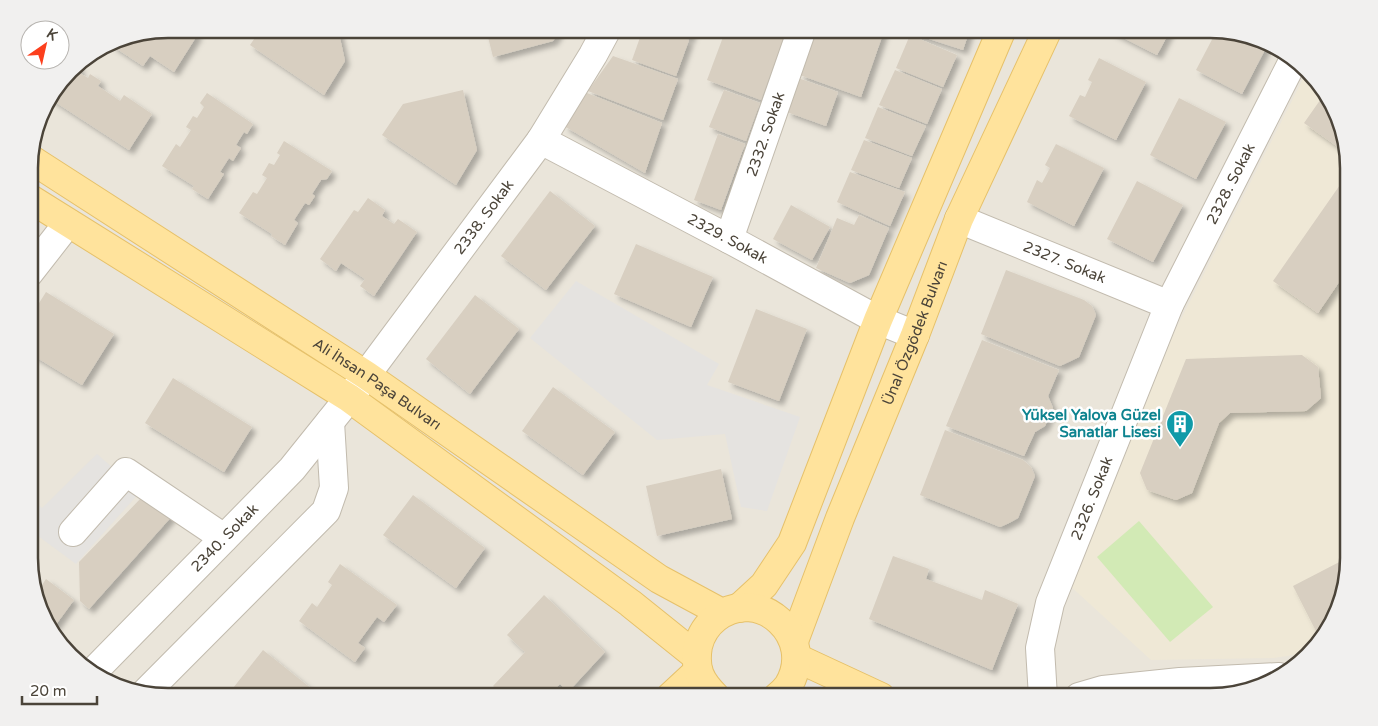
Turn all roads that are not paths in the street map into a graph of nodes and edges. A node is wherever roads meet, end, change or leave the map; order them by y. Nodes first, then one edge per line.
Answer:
1 (602, 38) edge
2 (799, 38) edge
3 (998, 38) edge
4 (1044, 38) edge
5 (1291, 66) edge
6 (541, 140) junction
7 (38, 164) edge
8 (38, 204) edge
9 (959, 219) junction
10 (68, 223) junction
11 (729, 238) junction
12 (38, 261) edge
13 (1169, 306) junction
14 (878, 320) junction
15 (915, 335) junction
16 (366, 374) junction
17 (349, 398) junction
18 (330, 422) junction
19 (72, 532) dead end
20 (224, 538) junction
21 (730, 611) junction
22 (795, 650) junction
23 (697, 664) junction
24 (97, 668) edge
25 (1261, 678) edge
26 (151, 687) edge
27 (677, 688) edge
28 (707, 688) edge
29 (787, 688) edge
30 (865, 688) edge
31 (1042, 688) edge
32 (1122, 688) edge

1 - 6 street, 2338. Sokak
2 - 11 street, 2332. Sokak
3 - 14 main road
4 - 9 main road, Ünal Özgödek Bulvarı
5 - 13 street, 2328. Sokak
6 - 11 street, 2329. Sokak
6 - 16 street, 2338. Sokak
7 - 16 main road, Ali İhsan Paşa Bulvarı
8 - 10 main road, Ali İhsan Paşa Bulvarı
9 - 13 street, 2327. Sokak
9 - 15 main road, Ünal Özgödek Bulvarı
10 - 12 street
10 - 17 main road, Ali İhsan Paşa Bulvarı
11 - 14 street, 2329. Sokak
13 - 31 street, 2326. Sokak
14 - 15 street, 2329. Sokak
14 - 21 main road
15 - 22 main road, Ünal Özgödek Bulvarı
16 - 17 street, 2338. Sokak
16 - 21 main road, Ali İhsan Paşa Bulvarı
17 - 18 street, 2340. Sokak
17 - 23 main road, Ali İhsan Paşa Bulvarı
18 - 20 street, 2340. Sokak
18 - 26 street
19 - 20 street
20 - 24 street, 2340. Sokak
21 - 22 main road
21 - 23 main road
22 - 29 main road, Ünal Özgödek Bulvarı
22 - 30 main road
23 - 27 main road
23 - 28 main road, Ali İhsan Paşa Bulvarı
25 - 32 street

